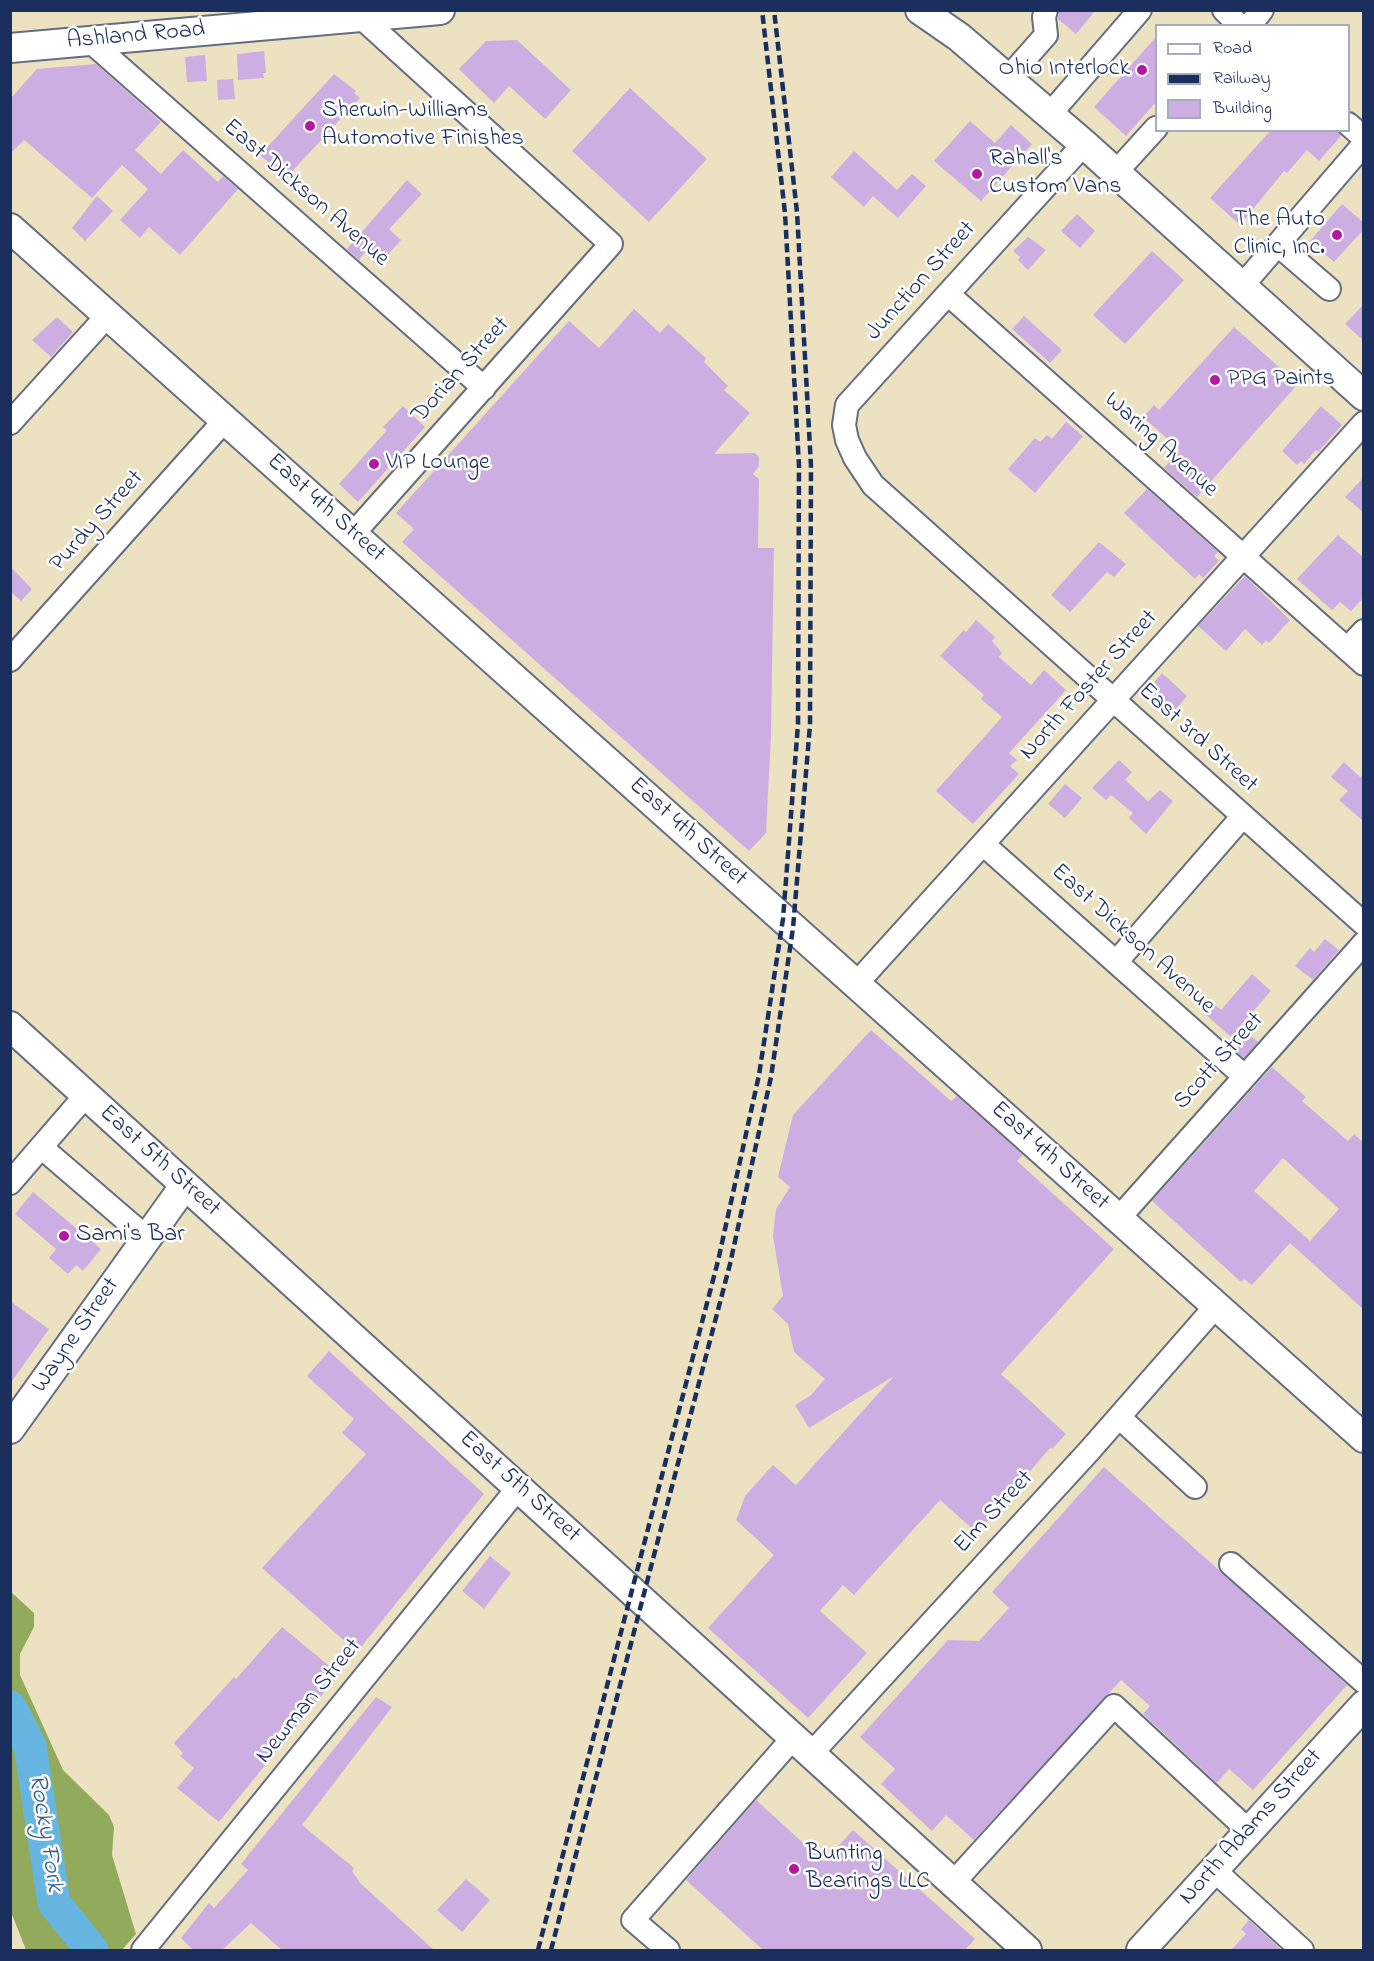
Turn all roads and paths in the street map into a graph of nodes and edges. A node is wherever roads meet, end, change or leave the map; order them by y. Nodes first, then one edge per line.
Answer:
1 (440, 10) edge
2 (920, 10) edge
3 (1046, 10) edge
4 (1140, 10) edge
5 (1224, 10) edge
6 (1262, 10) edge
7 (362, 18) junction
8 (1238, 24) edge
9 (1251, 24) edge
10 (90, 42) junction
11 (10, 48) edge
12 (1008, 78) junction
13 (1050, 114) junction
14 (1350, 126) edge
15 (1155, 129) edge
16 (1364, 138) edge
17 (1084, 144) junction
18 (1364, 144) edge
19 (1116, 172) junction
20 (10, 228) edge
21 (1278, 245) junction
22 (1242, 286) junction
23 (1329, 289) dead end
24 (948, 294) junction
25 (108, 315) junction
26 (484, 388) junction
27 (1364, 396) edge
28 (225, 420) junction
29 (10, 423) edge
30 (1364, 423) edge
31 (847, 440) joint
32 (353, 534) junction
33 (1244, 557) junction
34 (1364, 631) edge
35 (1348, 651) edge
36 (10, 660) edge
37 (1113, 700) junction
38 (1243, 816) junction
39 (983, 844) junction
40 (1364, 924) edge
41 (1364, 943) edge
42 (1117, 962) junction
43 (856, 984) junction
44 (10, 1026) edge
45 (1244, 1076) junction
46 (86, 1095) junction
47 (41, 1147) junction
48 (10, 1183) edge
49 (184, 1185) junction
50 (1118, 1219) junction
51 (147, 1238) junction
52 (1216, 1306) junction
53 (1119, 1417) junction
54 (10, 1429) edge
55 (1362, 1432) edge
56 (1195, 1487) dead end
57 (518, 1488) junction
58 (1231, 1564) dead end
59 (1364, 1682) edge
60 (1364, 1705) edge
61 (802, 1746) junction
62 (1249, 1831) junction
63 (1214, 1870) junction
64 (953, 1883) junction
65 (146, 1947) edge
66 (668, 1950) edge
67 (1027, 1950) edge
68 (1141, 1950) edge
69 (1302, 1950) edge

1 - 7 main road, Ashland Road
2 - 12 main road
3 - 12 street
4 - 13 street
5 - 8 street
6 - 9 street
7 - 10 main road, Ashland Road
7 - 26 street, Dorian Street
10 - 11 main road, Ashland Road
10 - 26 street, East Dickson Avenue
12 - 13 main road
13 - 17 main road
14 - 16 street
15 - 19 street
17 - 19 main road
17 - 24 street, Junction Street
18 - 21 street
19 - 22 main road
20 - 25 main road, East 4th Street
21 - 22 street
21 - 23 street
22 - 27 main road
24 - 31 street, Junction Street
24 - 33 street, Waring Avenue
25 - 28 main road, East 4th Street
25 - 29 street
26 - 32 street, Dorian Street
28 - 32 main road, East 4th Street
28 - 36 street, Purdy Street
30 - 33 street, North Foster Street
31 - 37 street, East 3rd Street
32 - 43 main road, East 4th Street
33 - 35 street, Waring Avenue
33 - 37 street, North Foster Street
34 - 35 street
37 - 38 street, East 3rd Street
37 - 39 street, North Foster Street
38 - 40 street, East 3rd Street
38 - 42 street
39 - 42 street, East Dickson Avenue
39 - 43 street, North Foster Street
41 - 45 street, Scott Street
42 - 45 street, East Dickson Avenue
43 - 50 main road, East 4th Street
44 - 46 main road, East 5th Street
45 - 50 street, Scott Street
46 - 47 street
46 - 49 main road, East 5th Street
47 - 48 street
47 - 51 street
49 - 51 main road, Wayne Street
49 - 57 main road, East 5th Street
50 - 52 main road, East 4th Street
51 - 54 main road, Wayne Street
52 - 53 street, Elm Street
52 - 55 main road, East 4th Street
53 - 56 street
53 - 61 street, Elm Street
57 - 61 main road, East 5th Street
57 - 65 street, Newman Street
58 - 59 street
60 - 62 main road, North Adams Street
61 - 64 main road, East 5th Street
61 - 66 street, Elm Street
62 - 63 main road, North Adams Street
62 - 64 street
63 - 68 main road, North Adams Street
63 - 69 street
64 - 67 main road, East 5th Street

